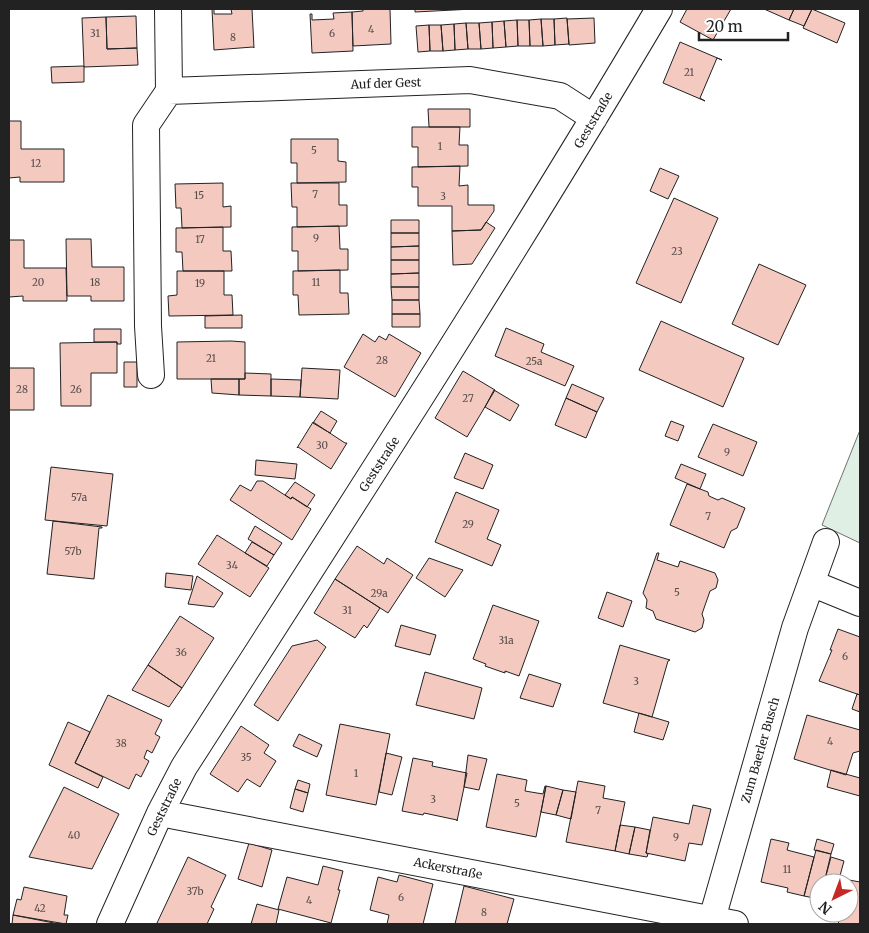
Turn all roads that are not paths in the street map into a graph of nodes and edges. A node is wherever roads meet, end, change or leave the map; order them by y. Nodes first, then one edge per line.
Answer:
1 (168, 9) edge
2 (659, 9) edge
3 (169, 91) junction
4 (594, 118) junction
5 (151, 375) dead end
6 (826, 542) dead end
7 (811, 583) junction
8 (860, 602) edge
9 (160, 813) junction
10 (723, 921) edge
11 (110, 924) edge

1 - 3 street
2 - 4 street, Geststraße
3 - 4 street, Auf der Gest
3 - 5 street
4 - 9 street, Geststraße
6 - 7 street, Zum Baerler Busch
7 - 8 street
7 - 10 street, Zum Baerler Busch
9 - 10 street, Ackerstraße
9 - 11 street, Geststraße

